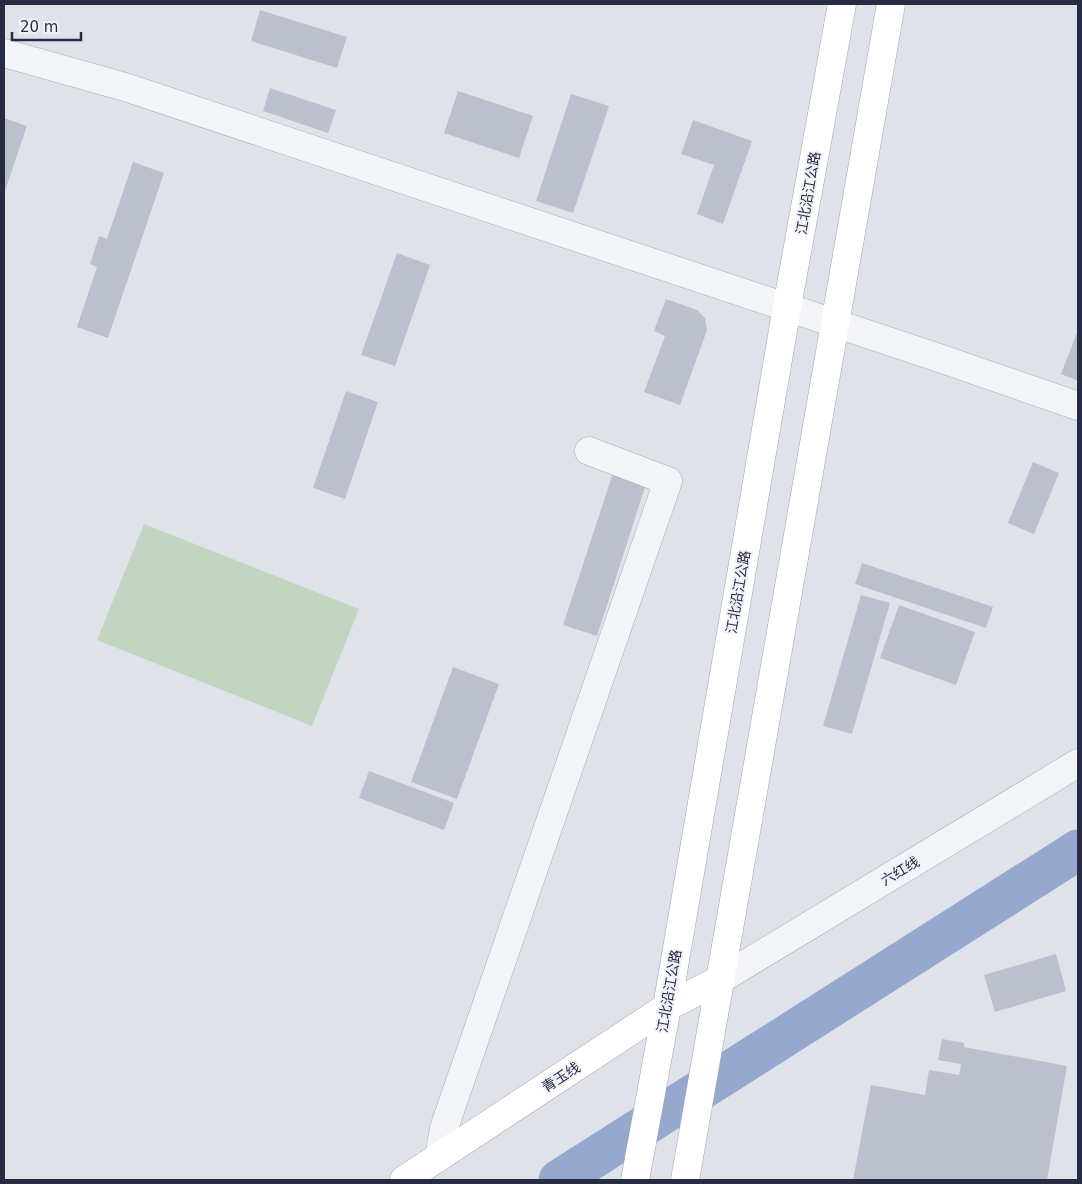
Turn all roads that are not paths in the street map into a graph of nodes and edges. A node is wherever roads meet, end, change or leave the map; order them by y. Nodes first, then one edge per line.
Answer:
1 (842, 4) edge
2 (891, 4) edge
3 (4, 53) edge
4 (787, 307) junction
5 (835, 323) junction
6 (1078, 406) edge
7 (589, 452) dead end
8 (1078, 763) edge
9 (719, 991) junction
10 (667, 1007) junction
11 (439, 1157) junction
12 (636, 1175) edge
13 (404, 1180) edge
14 (685, 1180) edge

1 - 4 main road, 江北沿江公路
2 - 5 main road
3 - 4 street
4 - 5 street
4 - 10 main road, 江北沿江公路
5 - 6 street
5 - 9 main road
7 - 11 street
8 - 9 street, 六红线
9 - 10 main road, 青玉线
9 - 14 main road
10 - 11 main road, 青玉线
10 - 12 main road, 江北沿江公路
11 - 13 main road, 青玉线

